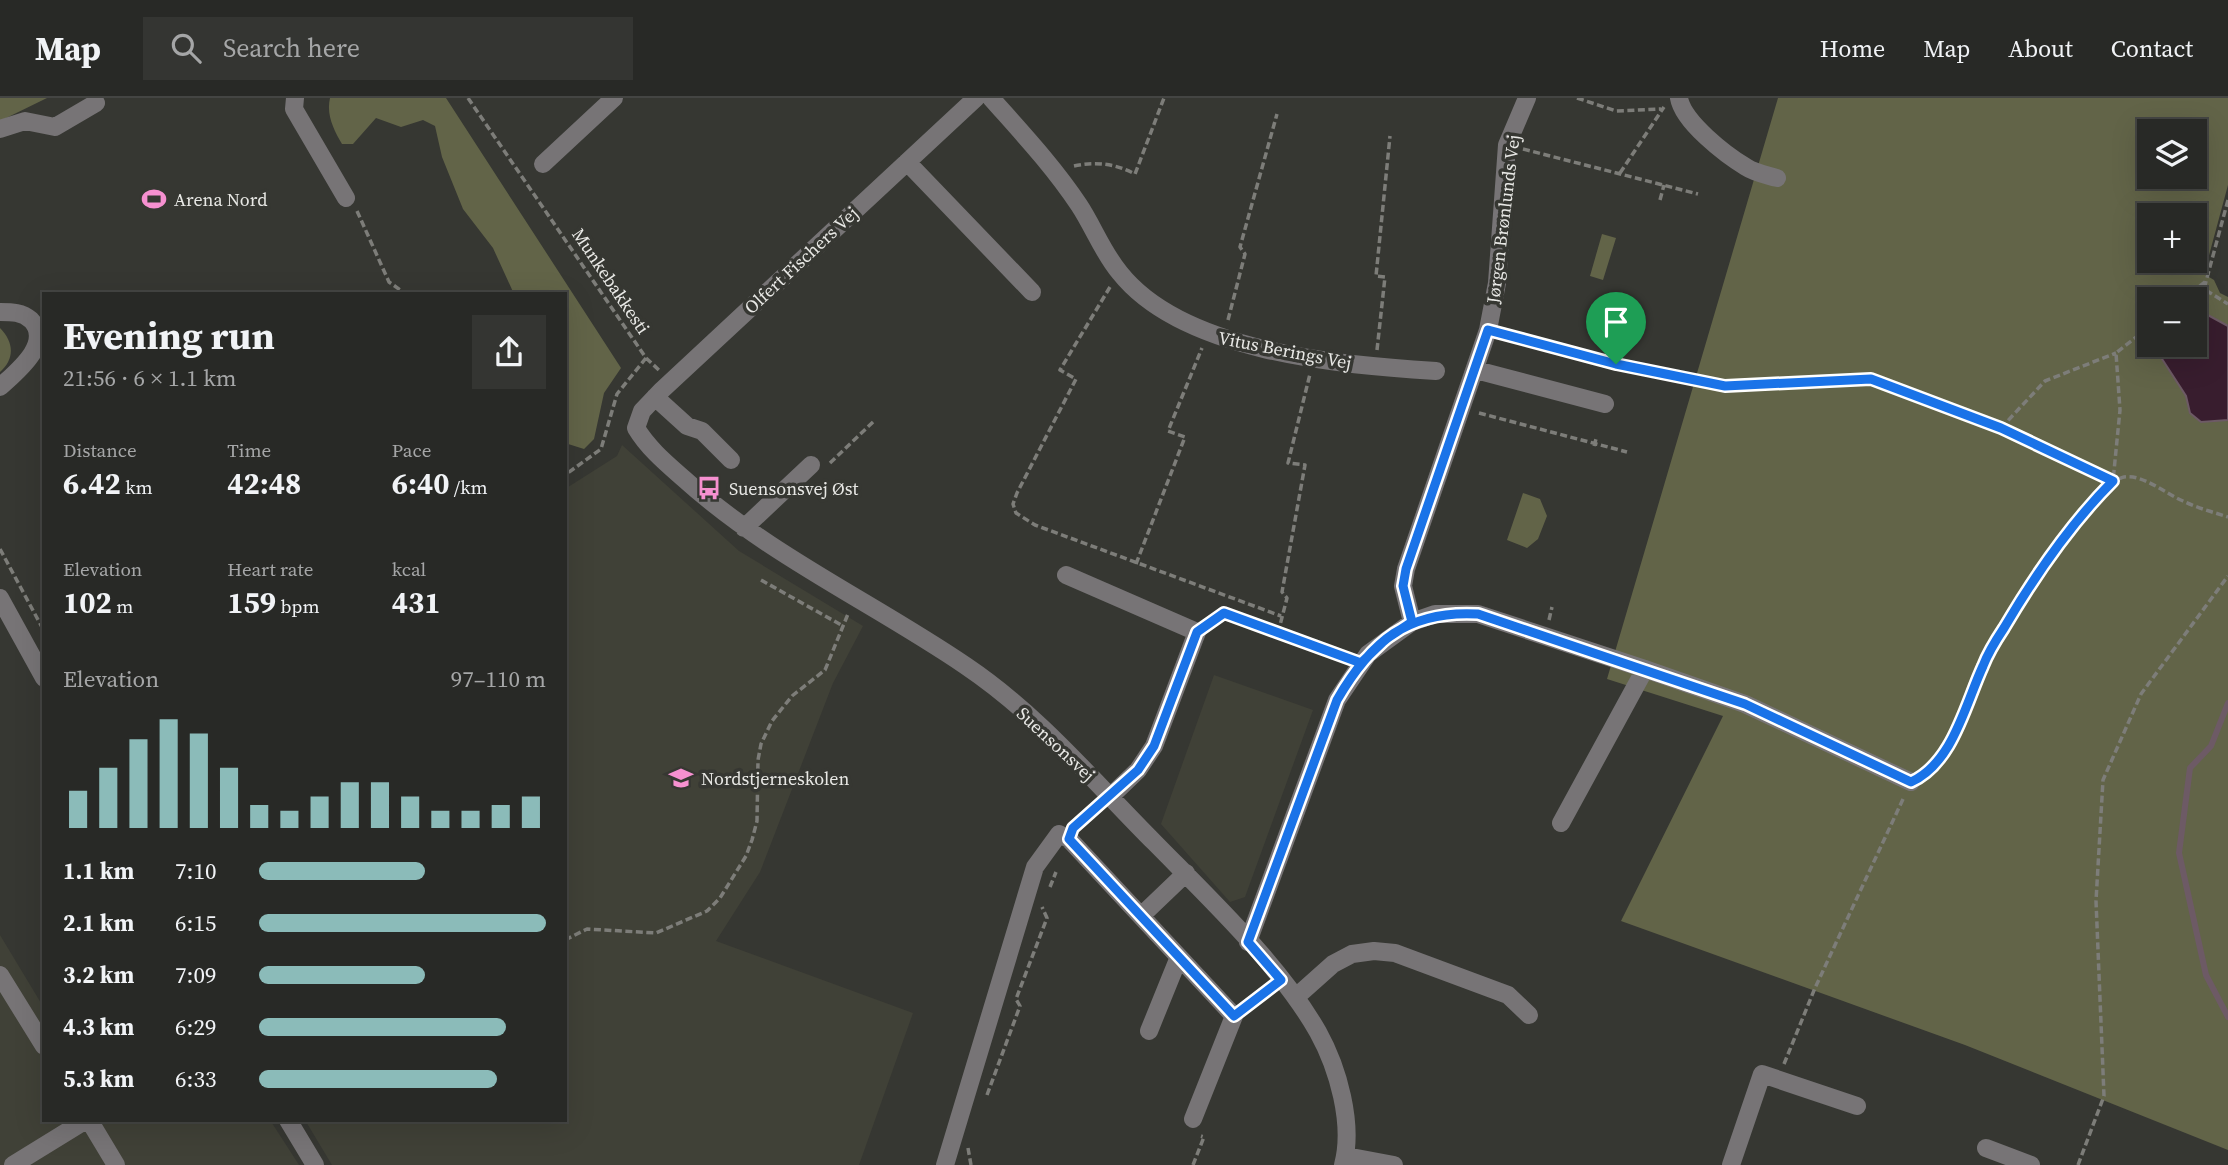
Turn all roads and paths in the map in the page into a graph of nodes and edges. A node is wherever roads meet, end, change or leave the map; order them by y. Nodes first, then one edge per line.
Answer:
1 (295, 98) edge
2 (468, 98) edge
3 (614, 98) edge
4 (975, 98) edge
5 (991, 98) edge
6 (1164, 98) edge
7 (1527, 98) edge
8 (1577, 98) edge
9 (1679, 100) edge
10 (96, 103) dead end
11 (1661, 109) junction
12 (1277, 114) dead end
13 (0, 130) edge
14 (1390, 136) dead end
15 (1507, 145) junction
16 (907, 162) junction
17 (543, 164) dead end
18 (1055, 171) junction
19 (1620, 173) junction
20 (1777, 178) dead end
21 (1664, 185) junction
22 (1698, 194) dead end
23 (346, 198) joint
24 (1660, 200) dead end
25 (2228, 200) edge
26 (1119, 273) junction
27 (2207, 281) junction
28 (2199, 287) edge
29 (403, 292) edge
30 (1032, 292) dead end
31 (2228, 303) edge
32 (0, 312) edge
33 (1488, 330) junction
34 (1208, 334) junction
35 (2137, 337) edge
36 (1232, 342) junction
37 (2116, 354) junction
38 (1314, 357) junction
39 (1376, 367) junction
40 (1476, 370) junction
41 (1436, 371) dead end
42 (0, 387) edge
43 (655, 397) junction
44 (1605, 404) dead end
45 (1463, 409) junction
46 (874, 421) dead end
47 (636, 428) joint
48 (2001, 428) junction
49 (1627, 452) dead end
50 (731, 460) dead end
51 (811, 465) joint
52 (567, 474) edge
53 (2113, 481) junction
54 (2228, 517) edge
55 (744, 528) junction
56 (0, 549) edge
57 (1136, 564) junction
58 (1066, 575) dead end
59 (2228, 576) edge
60 (761, 580) dead end
61 (0, 597) edge
62 (856, 597) junction
63 (1282, 616) junction
64 (1412, 622) junction
65 (843, 626) junction
66 (42, 627) edge
67 (1197, 632) junction
68 (1278, 633) junction
69 (1361, 663) junction
70 (1645, 669) junction
71 (42, 674) edge
72 (1911, 782) junction
73 (1111, 796) junction
74 (1561, 823) dead end
75 (1069, 839) junction
76 (1186, 873) junction
77 (1141, 916) junction
78 (567, 939) edge
79 (1248, 942) junction
80 (1179, 957) junction
81 (0, 975) edge
82 (1281, 980) junction
83 (1296, 997) junction
84 (1529, 1015) dead end
85 (1234, 1016) junction
86 (1149, 1031) dead end
87 (42, 1043) edge
88 (1778, 1079) junction
89 (987, 1096) dead end
90 (1857, 1106) dead end
91 (1193, 1119) joint
92 (85, 1122) edge
93 (89, 1122) edge
94 (289, 1122) edge
95 (968, 1147) dead end
96 (1986, 1148) dead end
97 (1344, 1161) edge
98 (13, 1165) edge
99 (116, 1165) edge
100 (315, 1165) edge
101 (945, 1165) edge
102 (971, 1165) edge
103 (1194, 1165) edge
104 (1394, 1165) edge
105 (1731, 1165) edge
106 (2031, 1165) edge
107 (2078, 1165) edge

1 - 23 street
2 - 52 path, Munkebakkesti
3 - 17 street
4 - 16 street, Olfert Fischers Vej
5 - 18 street, Vitus Berings Vej
6 - 18 path
7 - 15 street, Jørgen Brønlunds Vej
8 - 11 path
9 - 11 path
9 - 20 street
10 - 13 street
11 - 19 path
12 - 36 path
14 - 39 path
15 - 19 path
15 - 33 street, Jørgen Brønlunds Vej
16 - 30 street
16 - 43 street, Olfert Fischers Vej
18 - 26 street, Vitus Berings Vej
19 - 21 path
21 - 22 path
21 - 24 path
23 - 29 path
25 - 27 path
26 - 34 street, Vitus Berings Vej
26 - 57 path
27 - 28 path
27 - 31 path
32 - 42 street
33 - 40 street, Jørgen Brønlunds Vej
33 - 48 path
34 - 36 street, Vitus Berings Vej
34 - 57 path
35 - 37 path
36 - 38 street, Vitus Berings Vej
37 - 48 path
37 - 53 path
38 - 39 street, Vitus Berings Vej
38 - 63 path
39 - 41 street, Vitus Berings Vej
40 - 44 street
40 - 45 street, Jørgen Brønlunds Vej
43 - 47 street, Olfert Fischers Vej
43 - 50 street
45 - 49 path
45 - 64 street, Jørgen Brønlunds Vej
46 - 51 path
47 - 55 street, Suensonsvej
48 - 53 path
51 - 55 street
53 - 54 path
53 - 72 path
55 - 62 street, Suensonsvej
56 - 66 path
57 - 63 path
58 - 67 street
59 - 107 path
60 - 65 path
61 - 71 street
62 - 65 path
62 - 73 street, Suensonsvej
63 - 68 path
64 - 69 street
64 - 70 street
65 - 78 path
67 - 68 path
67 - 73 street
68 - 69 path
69 - 79 street
70 - 72 street
70 - 74 street
72 - 88 path
73 - 75 path
73 - 76 street, Suensonsvej
75 - 77 street
75 - 89 path
75 - 101 street
76 - 77 street
76 - 79 street, Suensonsvej
77 - 80 street
79 - 82 street, Suensonsvej
80 - 85 street
80 - 86 street
81 - 87 street
82 - 83 street, Suensonsvej
82 - 85 path
83 - 84 street
83 - 97 street, Suensonsvej
85 - 91 street
88 - 90 street
88 - 105 street
91 - 103 path
92 - 98 street
93 - 99 street
94 - 100 street
95 - 102 path
96 - 106 street
97 - 104 street

